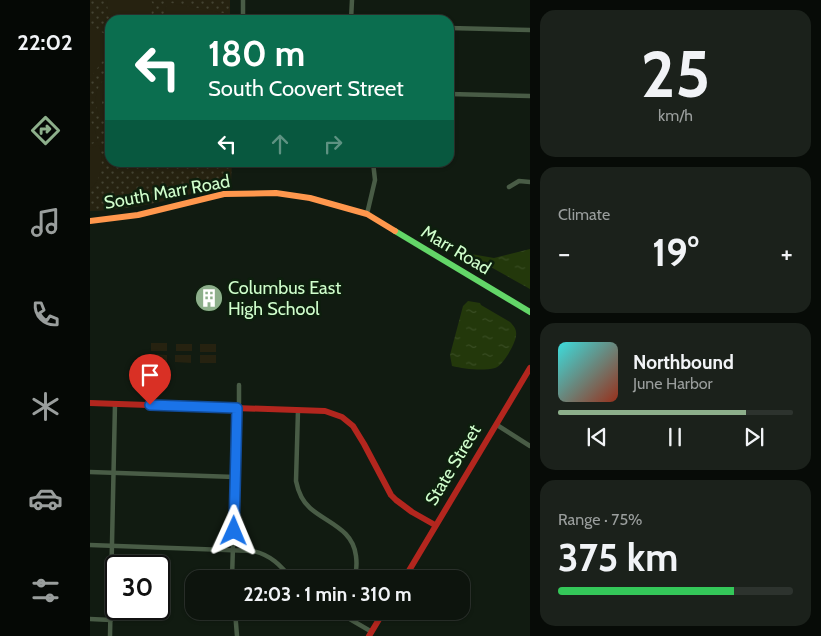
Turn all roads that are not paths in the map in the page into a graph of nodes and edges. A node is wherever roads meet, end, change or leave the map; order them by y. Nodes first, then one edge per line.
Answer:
1 (243, 0) edge
2 (352, 0) edge
3 (243, 15) edge
4 (352, 15) edge
5 (454, 28) edge
6 (530, 30) edge
7 (454, 94) edge
8 (530, 96) edge
9 (374, 167) edge
10 (530, 182) edge
11 (509, 187) dead end
12 (367, 214) junction
13 (90, 221) edge
14 (530, 312) edge
15 (530, 368) edge
16 (239, 385) dead end
17 (90, 403) edge
18 (115, 404) junction
19 (237, 408) junction
20 (298, 410) junction
21 (495, 424) junction
22 (530, 446) edge
23 (90, 472) edge
24 (113, 473) junction
25 (235, 477) junction
26 (435, 525) junction
27 (90, 545) edge
28 (111, 546) junction
29 (233, 551) junction
30 (111, 555) edge
31 (232, 570) edge
32 (285, 570) edge
33 (356, 570) edge
34 (409, 570) edge
35 (90, 619) edge
36 (105, 620) edge
37 (111, 620) edge
38 (236, 620) edge
39 (350, 620) edge
40 (379, 620) edge
41 (371, 634) edge
42 (110, 636) edge
43 (237, 636) edge

1 - 3 street
2 - 4 street
5 - 6 street
7 - 8 street
9 - 12 street
10 - 11 street
12 - 13 main road, South Marr Road
12 - 14 main road, Marr Road
15 - 21 main road, State Street
16 - 19 street
17 - 18 main road
18 - 19 main road
18 - 24 street
19 - 20 main road
19 - 25 street
20 - 26 main road
20 - 33 street
21 - 22 street
21 - 26 main road, State Street
23 - 24 street
24 - 25 street
24 - 28 street
25 - 29 street
26 - 34 main road, State Street
27 - 28 street
28 - 29 street
28 - 30 street
29 - 31 street
29 - 32 street
35 - 36 street
37 - 42 street
38 - 43 street
39 - 41 street
40 - 41 main road

